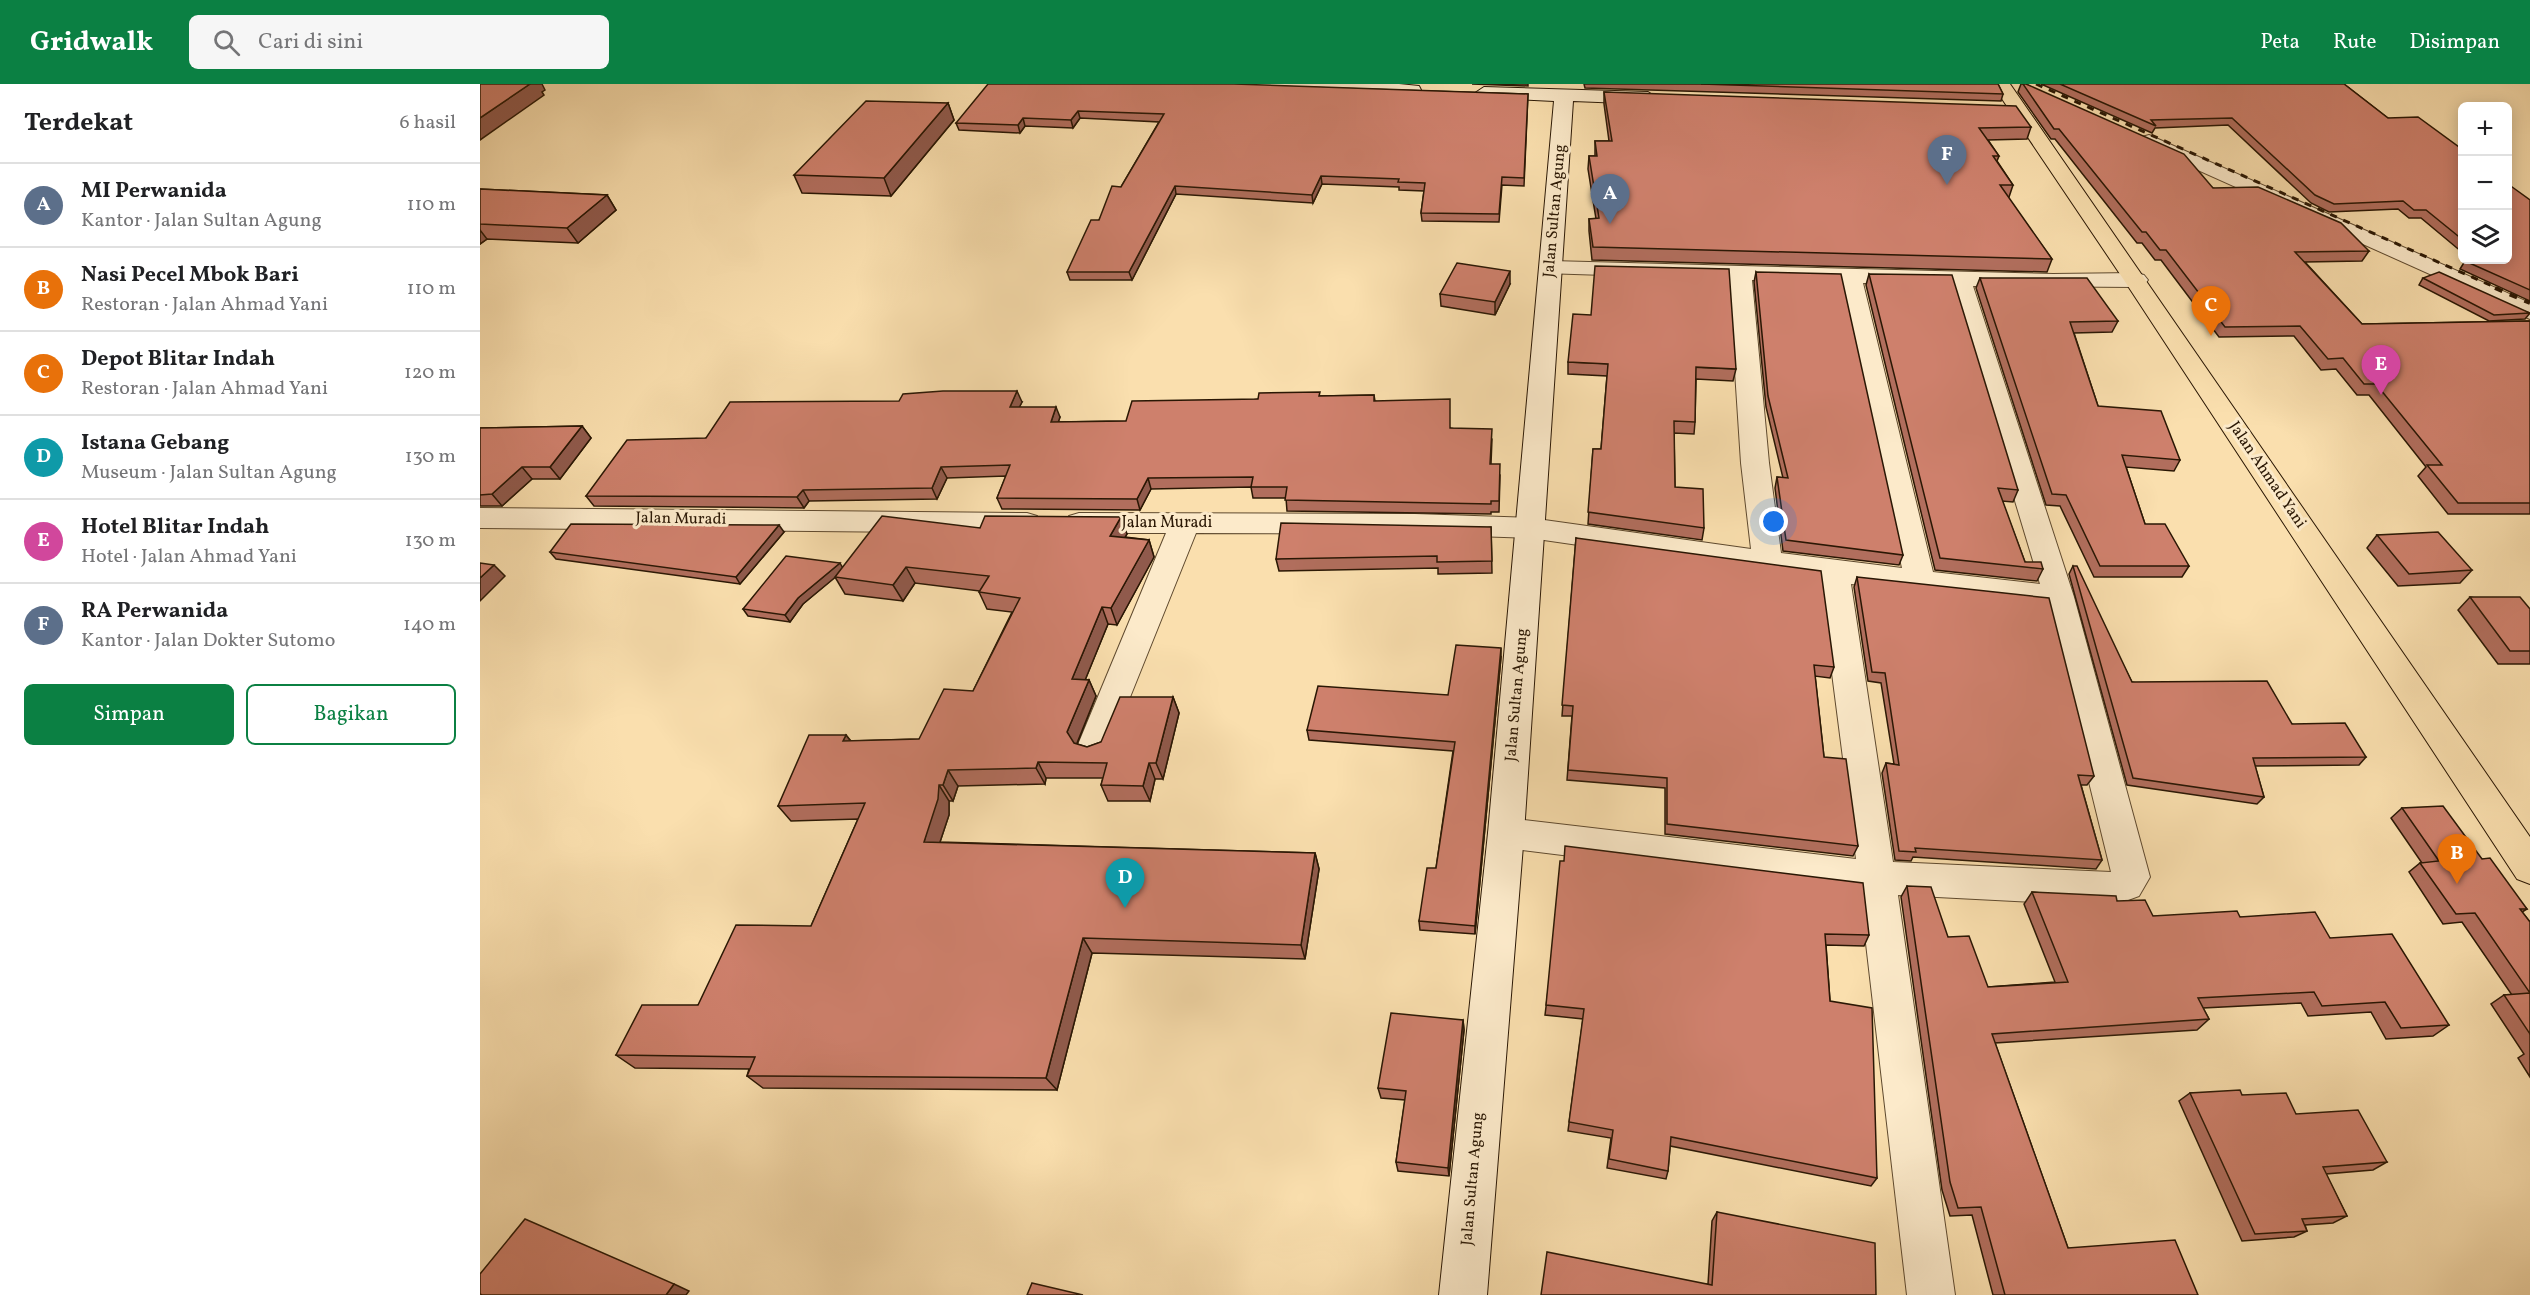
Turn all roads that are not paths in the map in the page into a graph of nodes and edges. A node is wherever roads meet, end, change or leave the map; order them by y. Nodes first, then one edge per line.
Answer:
1 (1236, 84) edge
2 (1433, 91) edge
3 (1554, 91) edge
4 (1468, 92) edge
5 (2024, 94) edge
6 (1997, 97) edge
7 (1671, 99) edge
8 (2148, 121) edge
9 (2126, 131) edge
10 (2235, 158) dead end
11 (1551, 268) junction
12 (1740, 273) junction
13 (1850, 275) junction
14 (1959, 278) junction
15 (2136, 280) junction
16 (2530, 312) edge
17 (480, 518) edge
18 (1185, 523) junction
19 (1530, 528) junction
20 (1767, 562) junction
21 (1834, 571) junction
22 (1920, 582) junction
23 (2059, 597) junction
24 (1094, 747) edge
25 (1506, 833) junction
26 (2528, 862) edge
27 (1877, 878) junction
28 (1462, 1295) edge
29 (1931, 1295) edge

1 - 2 street
3 - 4 street
3 - 7 street
3 - 11 street, Jalan Sultan Agung
5 - 6 main road, Jalan Ahmad Yani
5 - 15 main road, Jalan Ahmad Yani
8 - 10 street
9 - 16 street
11 - 12 street
11 - 19 street, Jalan Sultan Agung
12 - 13 street
12 - 20 street
13 - 14 street
13 - 22 street
14 - 15 street
14 - 23 street
15 - 26 main road, Jalan Ahmad Yani
17 - 18 street, Jalan Muradi
18 - 19 street, Jalan Muradi
18 - 24 street
19 - 20 street, Jalan Muradi
19 - 25 street, Jalan Sultan Agung
20 - 21 street, Jalan Muradi
21 - 22 street, Jalan Muradi
21 - 27 street
22 - 23 street, Jalan Muradi
23 - 27 street
25 - 27 street
25 - 28 street, Jalan Sultan Agung
27 - 29 street

